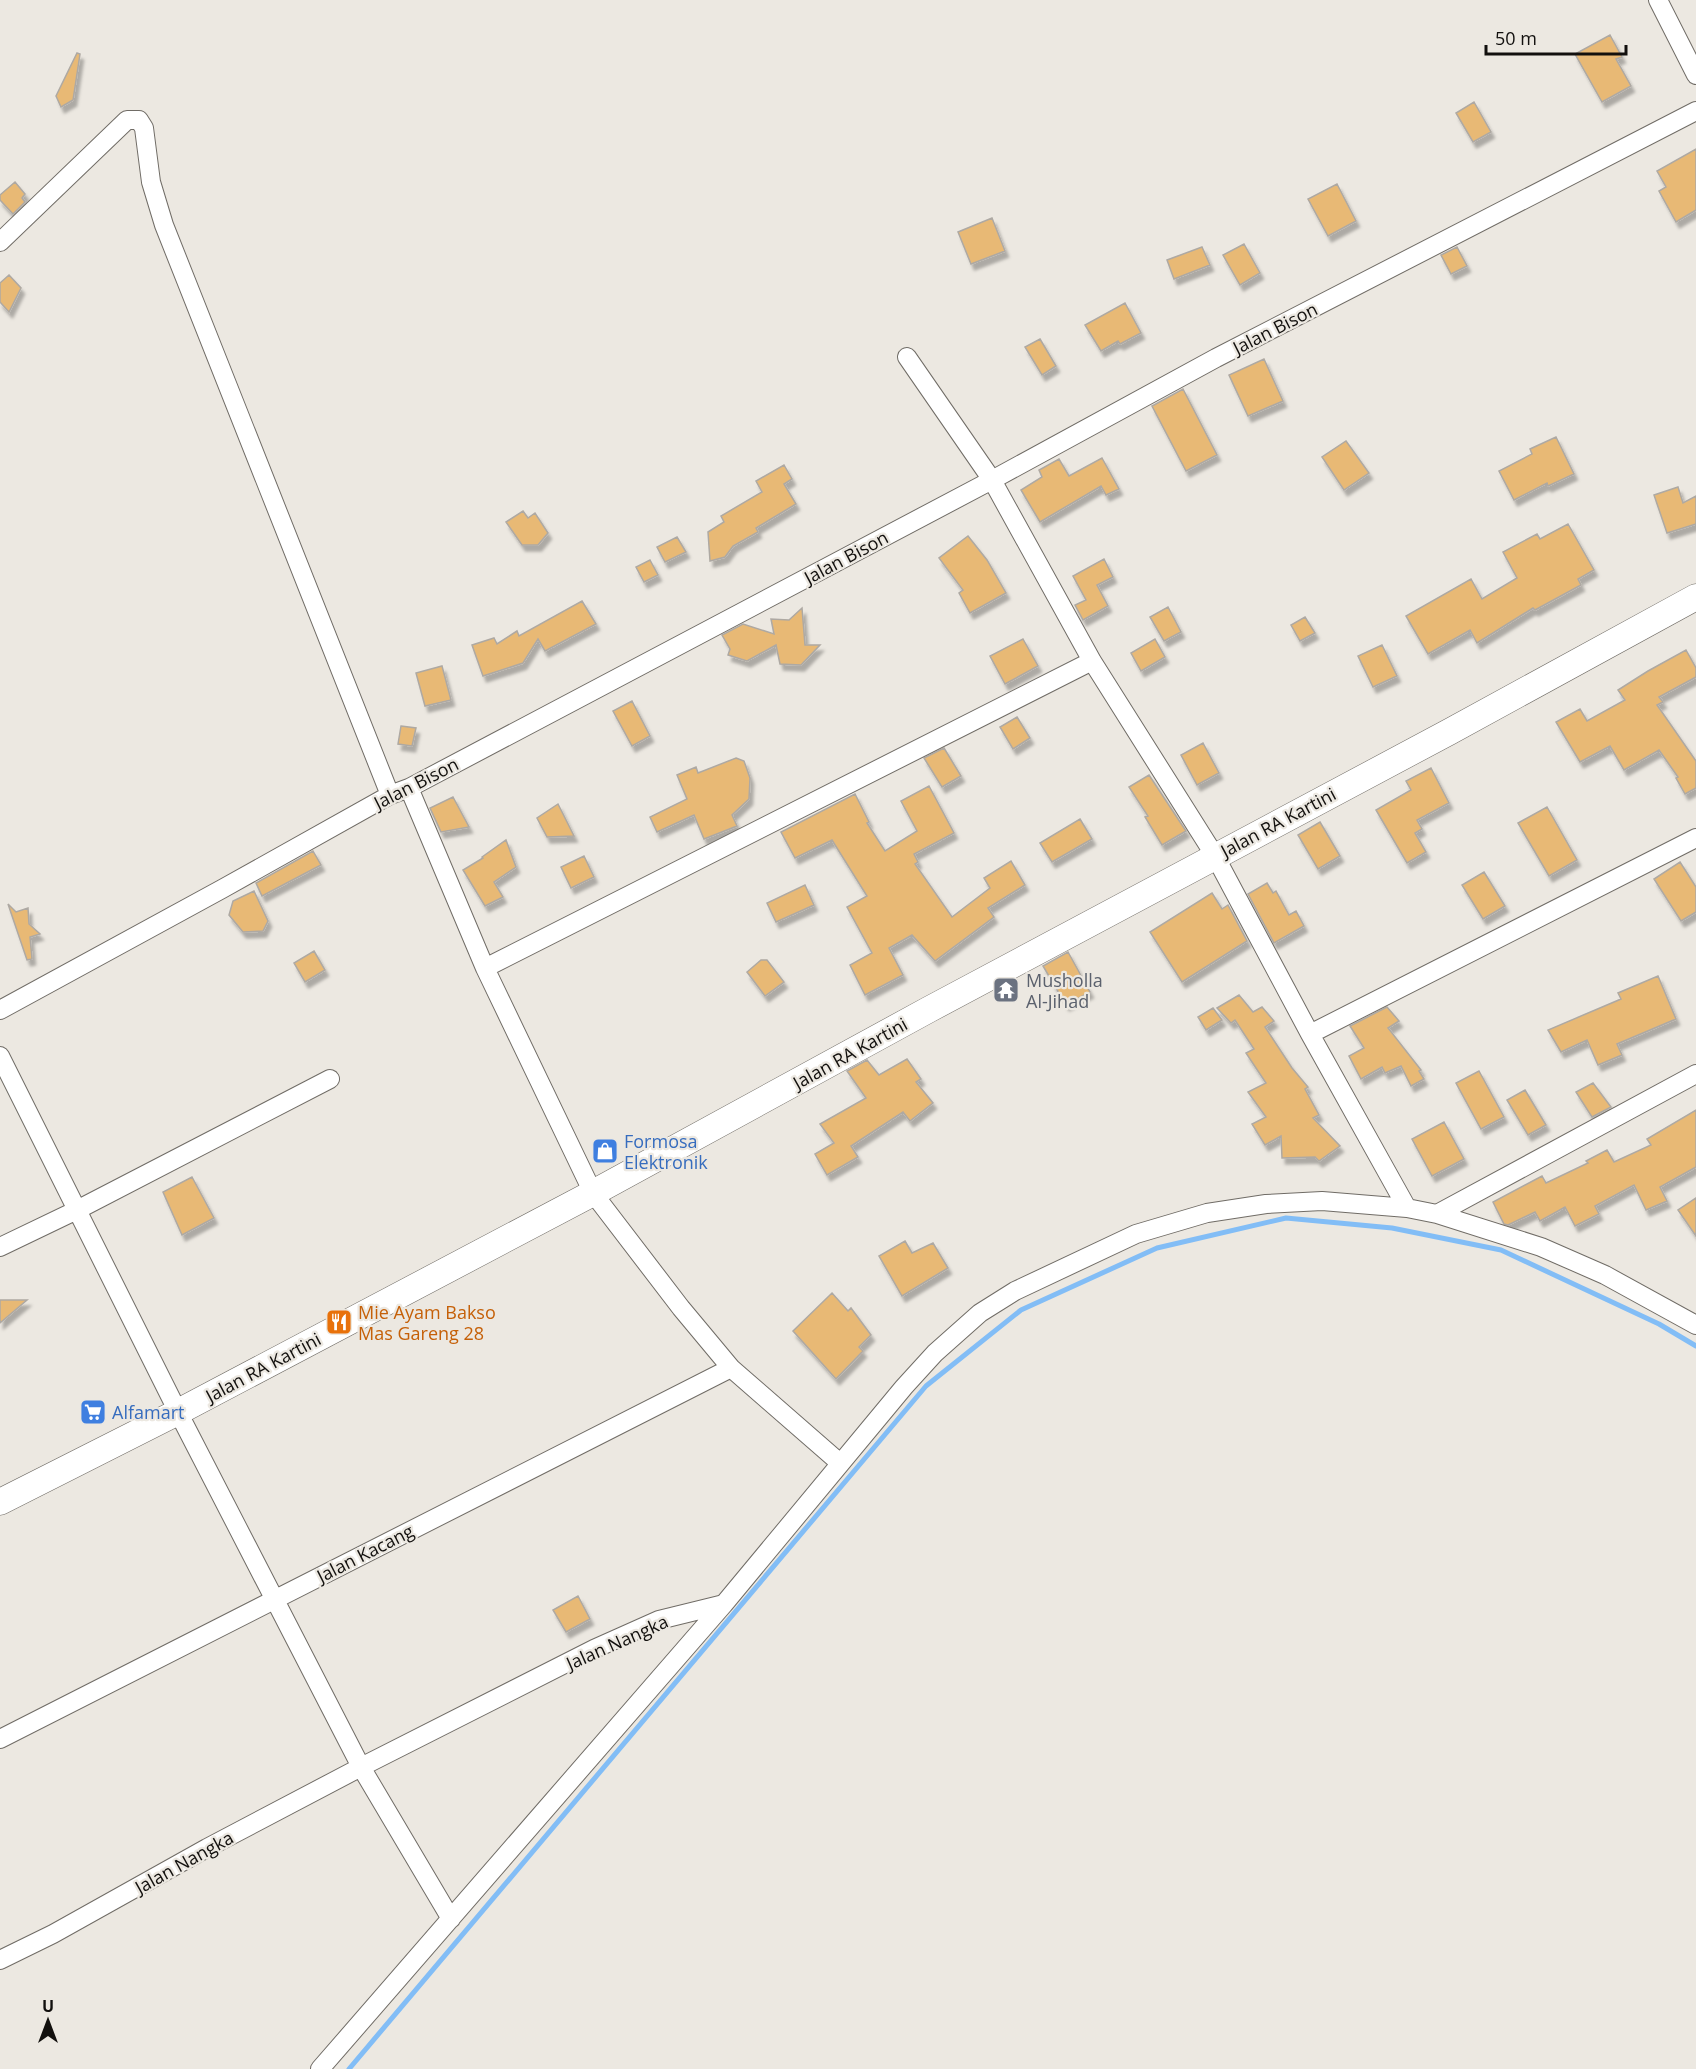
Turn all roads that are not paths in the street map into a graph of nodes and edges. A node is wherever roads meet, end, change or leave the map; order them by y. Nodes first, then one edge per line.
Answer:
1 (1658, 0) edge
2 (1696, 75) edge
3 (1696, 111) edge
4 (0, 242) edge
5 (907, 357) dead end
6 (992, 480) junction
7 (1696, 597) edge
8 (1092, 661) junction
9 (409, 788) junction
10 (390, 795) junction
11 (1696, 838) edge
12 (1215, 856) junction
13 (485, 968) junction
14 (0, 1010) edge
15 (1310, 1034) junction
16 (0, 1056) edge
17 (1696, 1074) edge
18 (330, 1079) dead end
19 (593, 1193) junction
20 (1407, 1209) junction
21 (76, 1210) junction
22 (1437, 1214) junction
23 (0, 1247) edge
24 (1693, 1319) edge
25 (731, 1368) junction
26 (178, 1412) junction
27 (840, 1463) junction
28 (0, 1502) edge
29 (274, 1599) junction
30 (724, 1604) junction
31 (0, 1739) edge
32 (361, 1767) junction
33 (451, 1919) junction
34 (0, 1960) edge
35 (320, 2069) edge

1 - 2 street
3 - 6 street, Jalan Bison
4 - 10 street
5 - 6 street
6 - 8 street
6 - 9 street, Jalan Bison
7 - 12 main road, Jalan RA Kartini
8 - 12 street
8 - 13 street
9 - 10 street, Jalan Bison
9 - 13 street
10 - 14 street, Jalan Bison
11 - 15 street
12 - 15 street
12 - 19 main road, Jalan RA Kartini
13 - 19 street
15 - 20 street
16 - 21 street
17 - 22 street
18 - 21 street
19 - 25 street
19 - 26 main road, Jalan RA Kartini
20 - 22 street
20 - 27 street
21 - 23 street
21 - 26 street
22 - 24 street
25 - 27 street
25 - 29 street, Jalan Kacang
26 - 28 main road, Jalan RA Kartini
26 - 29 street
27 - 30 street
29 - 31 street, Jalan Kacang
29 - 32 street
30 - 32 street, Jalan Nangka
30 - 33 street, Jalan Nangka
32 - 33 street
32 - 34 street, Jalan Nangka
33 - 35 street, Jalan Nangka

